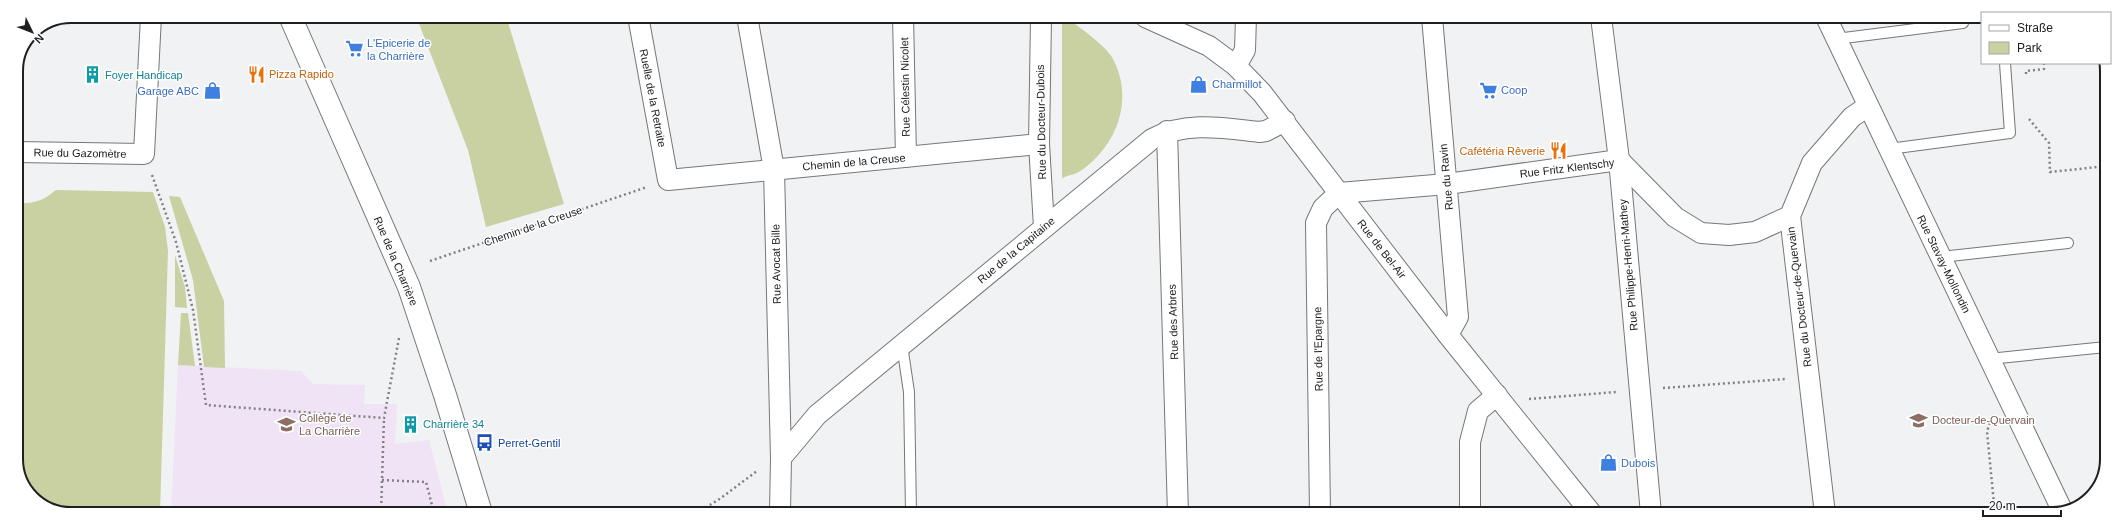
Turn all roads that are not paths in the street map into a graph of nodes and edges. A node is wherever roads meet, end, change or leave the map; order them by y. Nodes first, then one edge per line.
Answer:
1 (151, 23) edge
2 (293, 23) edge
3 (639, 23) edge
4 (748, 23) edge
5 (904, 23) edge
6 (1041, 23) edge
7 (1158, 23) edge
8 (1246, 23) edge
9 (1433, 23) edge
10 (1602, 23) edge
11 (1829, 23) edge
12 (1963, 23) dead end
13 (1836, 39) junction
14 (2005, 64) edge
15 (1236, 66) junction
16 (1868, 106) junction
17 (1285, 121) junction
18 (1168, 131) junction
19 (1039, 144) junction
20 (1889, 149) junction
21 (23, 152) edge
22 (906, 157) junction
23 (1618, 160) junction
24 (774, 170) junction
25 (661, 182) joint
26 (1447, 184) junction
27 (1339, 193) junction
28 (1790, 216) junction
29 (1044, 227) junction
30 (2068, 243) dead end
31 (1941, 257) junction
32 (1448, 335) junction
33 (902, 345) junction
34 (2100, 348) edge
35 (1990, 359) junction
36 (1496, 394) junction
37 (781, 458) junction
38 (2060, 506) edge
39 (479, 507) edge
40 (780, 507) edge
41 (911, 507) edge
42 (1178, 507) edge
43 (1320, 507) edge
44 (1470, 507) edge
45 (1586, 507) edge
46 (1650, 507) edge
47 (1824, 507) edge

1 - 21 street, Rue du Gazomètre
2 - 39 main road, Rue de la Charrière
3 - 25 street, Ruelle de la Retraite
4 - 24 street, Rue Avocat Bille
5 - 22 street, Rue Célestin Nicolet
6 - 19 street, Rue du Docteur-Dubois
7 - 15 street, Rue de Bel-Air
8 - 15 street
9 - 26 street, Rue du Ravin
10 - 23 street, Rue Philippe-Henri-Mathey
11 - 13 street, Rue Stavay-Mollondin
12 - 13 lane
13 - 16 street, Rue Stavay-Mollondin
14 - 20 lane
15 - 17 street, Rue de Bel-Air
16 - 20 street, Rue Stavay-Mollondin
16 - 28 street, Rue du Docteur-de-Quervain
17 - 18 street, Rue de la Capitaine
17 - 27 street, Rue de Bel-Air
18 - 29 street, Rue de la Capitaine
18 - 42 street, Rue des Arbres
19 - 22 street, Chemin de la Creuse
19 - 29 street, Rue du Docteur-Dubois
20 - 31 street, Rue Stavay-Mollondin
22 - 24 street, Chemin de la Creuse
23 - 26 street, Rue Fritz Klentschy
23 - 28 street, Rue Fritz Klentschy
23 - 46 street, Rue Philippe-Henri-Mathey
24 - 25 street, Chemin de la Creuse
24 - 37 street, Rue Avocat Bille
26 - 27 street, Rue Fritz Klentschy
26 - 32 street, Rue du Ravin
27 - 32 street, Rue de Bel-Air
27 - 43 street, Rue de l'Epargne
28 - 47 street, Rue du Docteur-de-Quervain
29 - 33 street, Rue de la Capitaine
30 - 31 lane
31 - 35 street, Rue Stavay-Mollondin
32 - 36 street, Rue de Bel-Air
33 - 37 street, Rue de la Capitaine
33 - 41 lane
34 - 35 lane
35 - 38 street, Rue Stavay-Mollondin
36 - 44 street
36 - 45 street, Rue de Bel-Air
37 - 40 street, Rue Avocat Bille

